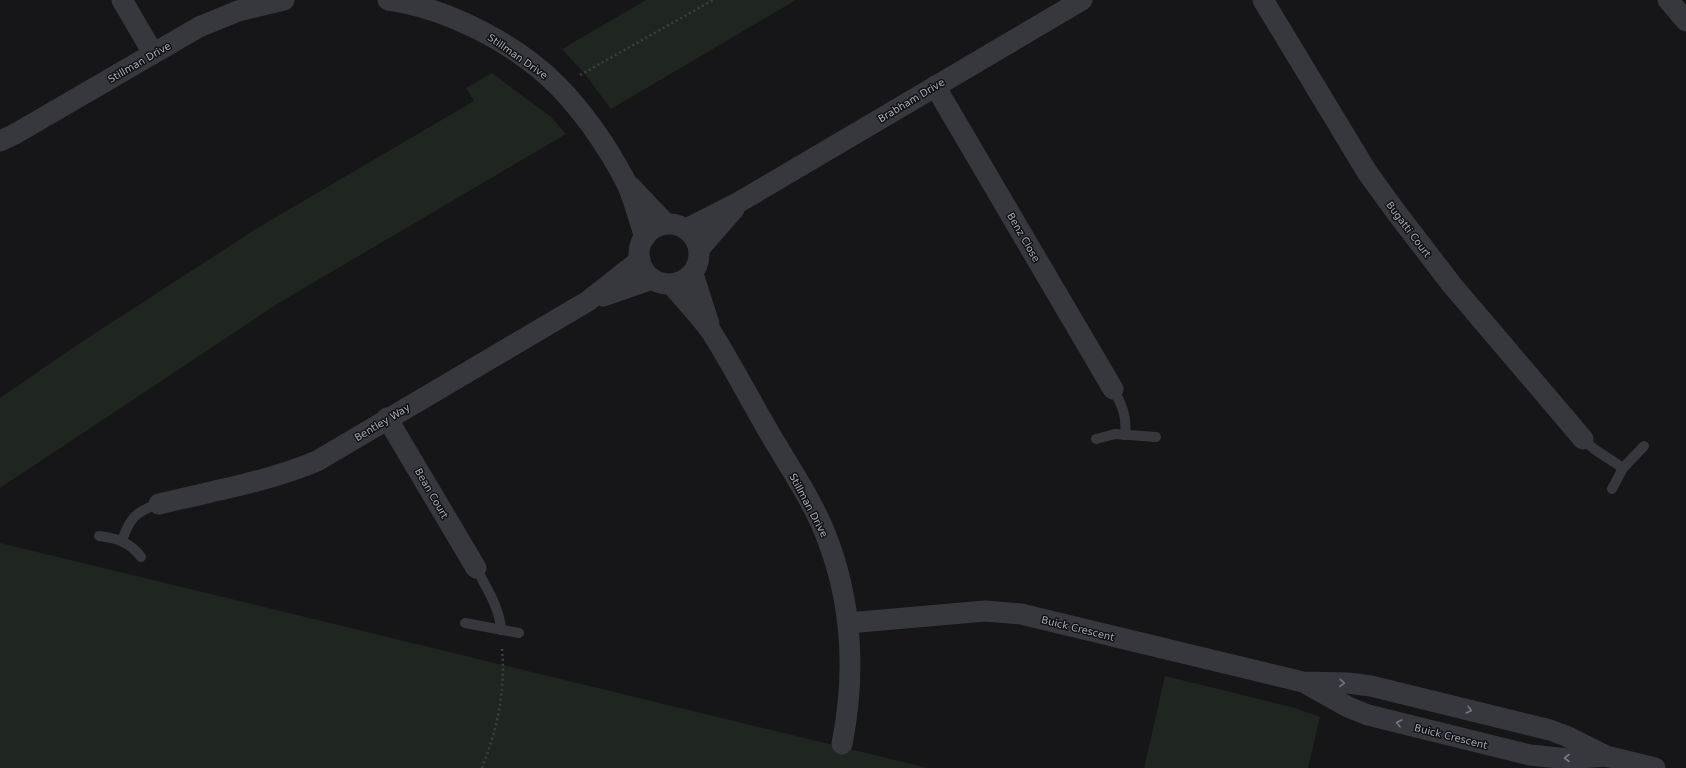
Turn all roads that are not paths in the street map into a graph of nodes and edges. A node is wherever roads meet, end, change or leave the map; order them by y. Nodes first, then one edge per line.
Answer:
1 (122, 0) edge
2 (284, 0) edge
3 (388, 0) edge
4 (1082, 0) edge
5 (1263, 0) edge
6 (1668, 0) edge
7 (433, 5) edge
8 (1686, 21) edge
9 (153, 53) junction
10 (935, 86) junction
11 (0, 140) edge
12 (626, 181) junction
13 (741, 201) junction
14 (666, 224) junction
15 (686, 229) junction
16 (645, 237) junction
17 (699, 249) junction
18 (640, 260) junction
19 (693, 274) junction
20 (661, 281) junction
21 (588, 301) junction
22 (711, 332) junction
23 (1113, 389) joint
24 (387, 418) junction
25 (1125, 435) junction
26 (1156, 437) dead end
27 (1096, 439) dead end
28 (1583, 439) joint
29 (1644, 446) dead end
30 (1623, 468) junction
31 (1612, 489) dead end
32 (159, 504) joint
33 (98, 536) dead end
34 (122, 541) junction
35 (141, 557) dead end
36 (476, 568) joint
37 (848, 623) junction
38 (465, 624) dead end
39 (501, 630) junction
40 (519, 633) dead end
41 (1303, 682) junction
42 (842, 744) dead end
43 (1606, 756) junction
44 (1655, 768) edge

1 - 9 street
2 - 9 street, Stillman Drive
3 - 7 street, Stillman Drive
4 - 10 street, Brabham Drive
5 - 28 street, Bugatti Court
6 - 8 street
7 - 12 street, Stillman Drive
9 - 11 street, Stillman Drive
10 - 13 street, Brabham Drive
10 - 23 street, Benz Close
12 - 14 street, Stillman Drive
12 - 16 street, Stillman Drive
13 - 15 street, Brabham Drive
13 - 17 street, Brabham Drive
14 - 15 street
14 - 16 street
15 - 17 street
16 - 18 street
17 - 19 street
18 - 20 street
18 - 21 street, Bentley Way
19 - 20 street
19 - 22 street, Stillman Drive
20 - 21 street, Bentley Way
20 - 22 street, Stillman Drive
21 - 24 street, Bentley Way
22 - 37 street, Stillman Drive
23 - 25 lane
24 - 32 street, Bentley Way
24 - 36 street, Bean Court
25 - 26 lane
25 - 27 lane
28 - 30 lane
29 - 30 lane
30 - 31 lane
32 - 34 lane
33 - 34 lane
34 - 35 lane
36 - 39 lane
37 - 41 street, Buick Crescent
37 - 42 street, Stillman Drive
38 - 39 lane
39 - 40 lane
41 -> 43 street, Buick Crescent
43 -> 41 street, Buick Crescent
43 - 44 street, Buick Crescent

